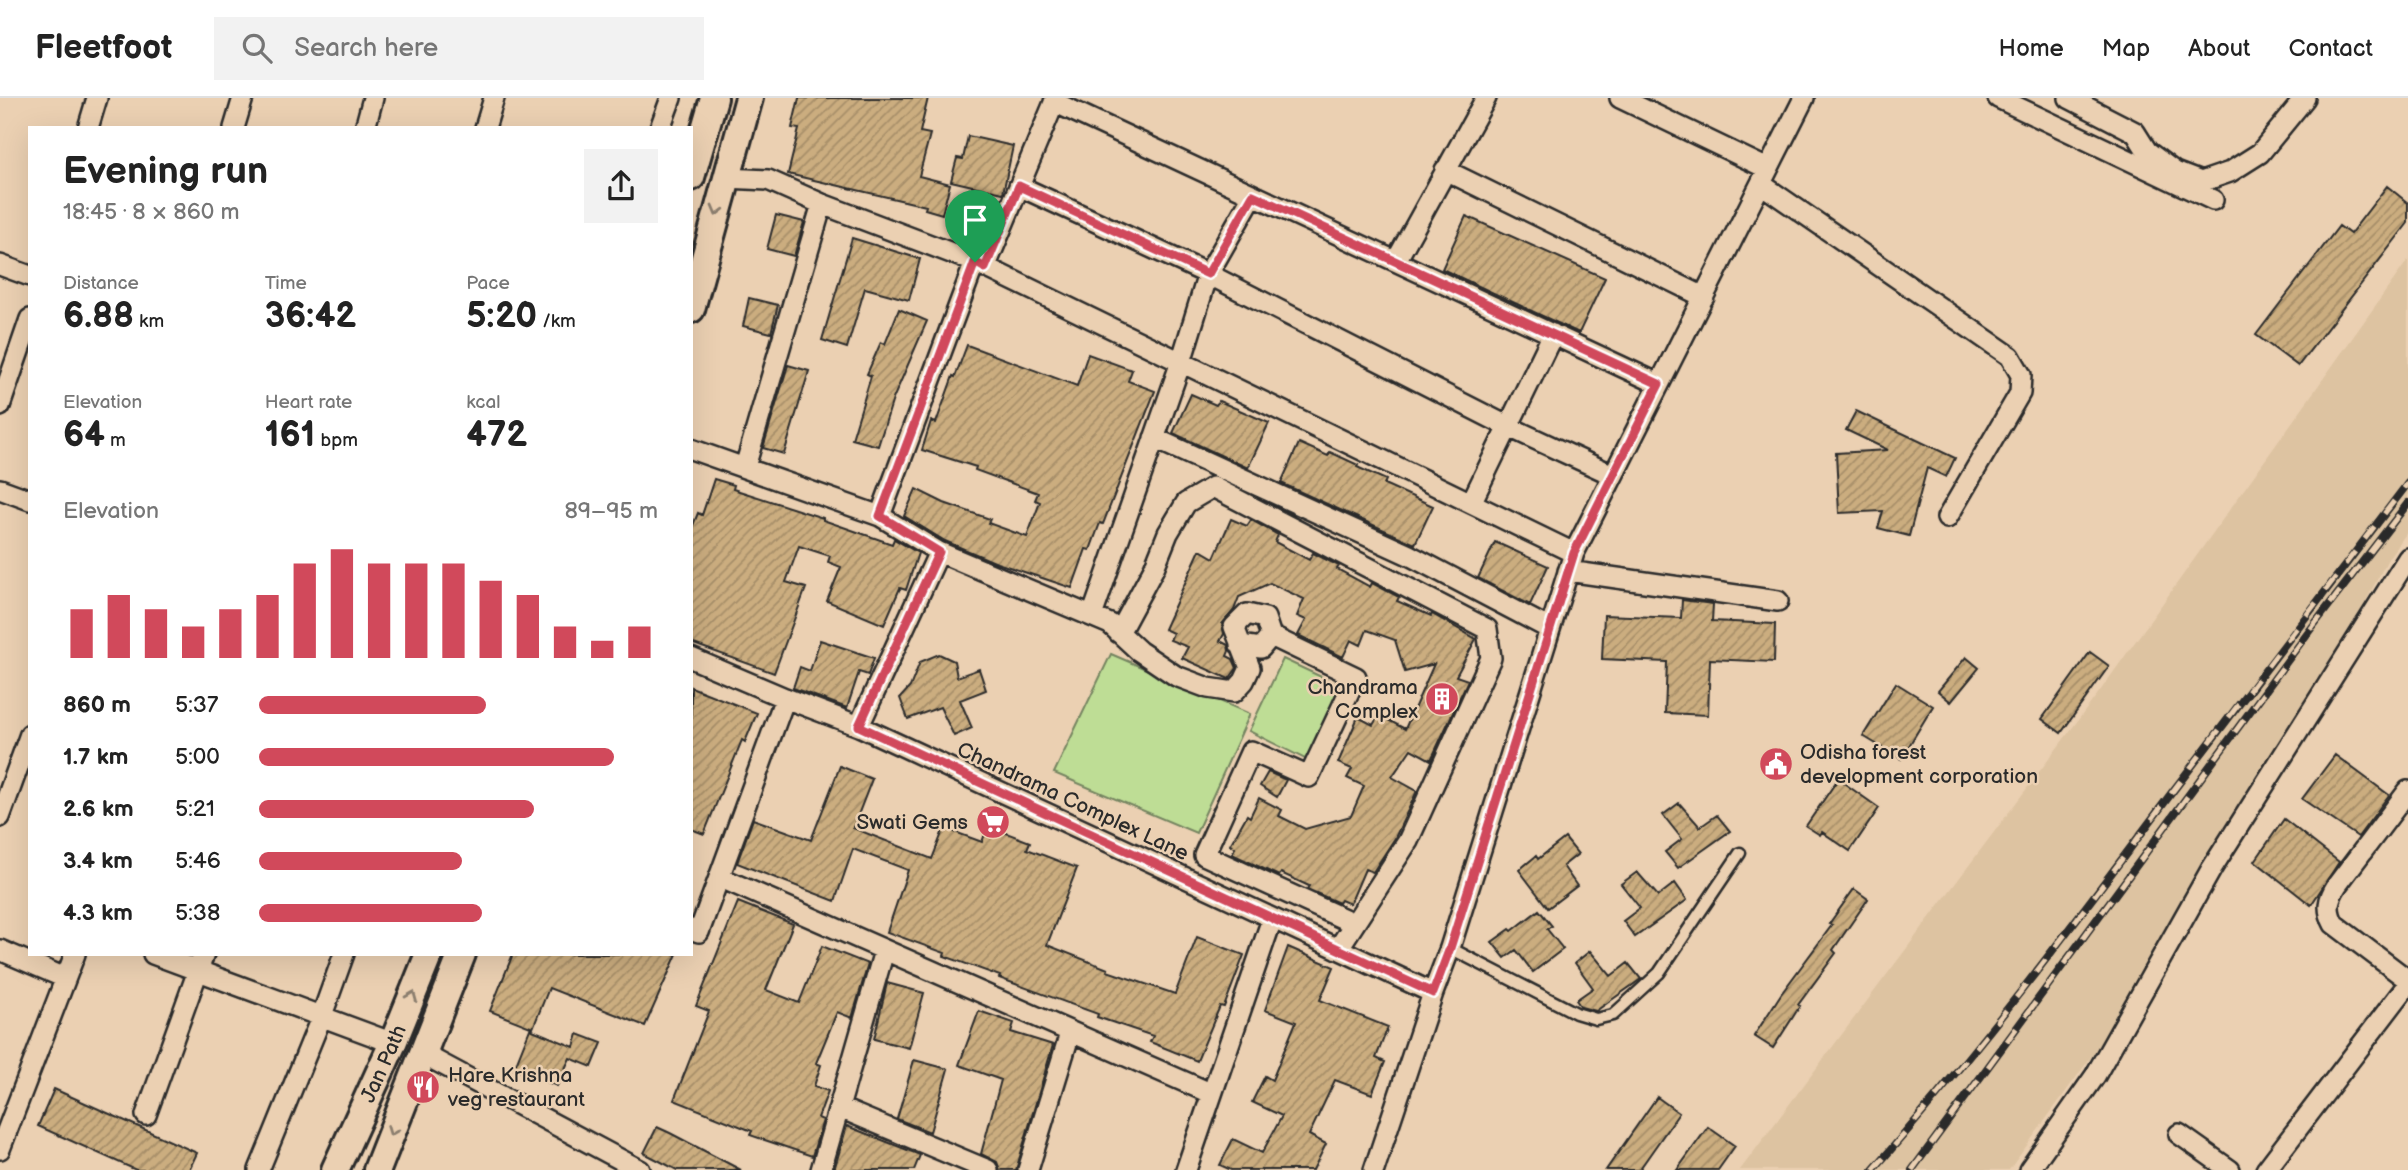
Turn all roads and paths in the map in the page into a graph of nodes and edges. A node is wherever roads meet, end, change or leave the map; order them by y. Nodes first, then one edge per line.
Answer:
1 (97, 98) edge
2 (243, 98) edge
3 (373, 98) edge
4 (494, 98) edge
5 (671, 98) edge
6 (714, 98) edge
7 (749, 98) edge
8 (1486, 98) edge
9 (1620, 98) edge
10 (1804, 98) edge
11 (1998, 98) edge
12 (2069, 98) edge
13 (2305, 98) edge
14 (1055, 100) edge
15 (89, 126) edge
16 (235, 126) edge
17 (366, 126) edge
18 (486, 126) edge
19 (661, 126) edge
20 (693, 170) edge
21 (1446, 170) junction
22 (1764, 177) junction
23 (726, 178) junction
24 (1019, 186) junction
25 (1253, 195) junction
26 (2213, 200) dead end
27 (822, 204) junction
28 (1396, 261) junction
29 (0, 265) edge
30 (980, 265) junction
31 (1208, 274) junction
32 (28, 275) edge
33 (1704, 297) junction
34 (693, 302) edge
35 (28, 325) edge
36 (1553, 334) junction
37 (1181, 362) junction
38 (1659, 384) junction
39 (0, 406) edge
40 (1507, 426) junction
41 (1154, 438) junction
42 (693, 450) edge
43 (745, 467) junction
44 (1613, 475) junction
45 (0, 489) edge
46 (28, 499) edge
47 (1471, 503) junction
48 (880, 516) junction
49 (1947, 518) dead end
50 (939, 552) junction
51 (2408, 558) edge
52 (1571, 562) junction
53 (1778, 601) dead end
54 (1092, 616) junction
55 (1550, 629) junction
56 (1119, 633) junction
57 (1270, 636) junction
58 (1240, 645) junction
59 (693, 660) edge
60 (785, 698) junction
61 (859, 726) junction
62 (28, 740) edge
63 (2408, 791) edge
64 (0, 817) edge
65 (1740, 853) dead end
66 (719, 877) junction
67 (1272, 919) junction
68 (1353, 923) junction
69 (693, 930) edge
70 (1450, 948) junction
71 (1338, 949) junction
72 (0, 950) edge
73 (884, 951) junction
74 (74, 956) edge
75 (165, 956) edge
76 (343, 956) edge
77 (428, 956) edge
78 (461, 956) edge
79 (201, 962) edge
80 (65, 978) junction
81 (2408, 982) edge
82 (1433, 993) junction
83 (321, 1018) junction
84 (1070, 1032) junction
85 (393, 1043) junction
86 (423, 1054) junction
87 (1210, 1093) junction
88 (840, 1108) junction
89 (146, 1115) dead end
90 (2179, 1134) dead end
91 (0, 1149) edge
92 (259, 1170) edge
93 (335, 1170) edge
94 (377, 1170) edge
95 (640, 1170) edge
96 (821, 1170) edge
97 (988, 1170) edge
98 (1028, 1170) edge
99 (1186, 1170) edge
100 (1374, 1170) edge
101 (2029, 1170) edge
102 (2230, 1170) edge
103 (2266, 1170) edge

1 - 15 street
2 - 16 street
3 - 17 street
4 - 18 street
5 - 19 street
6 - 20 main road
7 - 23 main road
8 - 21 street
9 - 22 street
10 - 22 street
11 - 26 street
12 - 13 street
14 - 24 street
14 - 25 street
21 - 28 street
21 - 33 street
22 - 33 street
22 - 49 street
23 - 27 street
23 -> 34 main road
24 - 30 street
24 - 31 street
25 - 28 street
25 - 31 street
27 - 30 street
27 - 43 street
28 - 36 street
29 - 32 street
30 - 37 street
30 - 48 street
31 - 37 street
31 - 40 street
33 - 38 street
35 - 39 street
36 - 38 street
36 - 40 street
37 - 41 street
37 - 47 street
38 - 44 street
40 - 44 street
40 - 47 street
41 - 54 street
41 - 55 street
42 - 43 street
43 - 48 street
44 - 52 street
45 - 46 street
47 - 52 street
48 - 50 street
50 - 54 street
50 - 61 street
51 - 101 street
52 - 53 street
52 - 55 street
54 - 56 street
55 - 70 street
56 - 58 street
56 - 68 street
57 - 58 street
57 - 58 street
57 - 68 street
59 - 60 street, Chandrama Complex Lane
60 - 61 street, Chandrama Complex Lane
60 - 66 street
61 - 67 street, Chandrama Complex Lane
62 - 64 street
63 - 81 street
65 - 70 lane
66 - 69 street
66 - 73 street
67 - 71 street, Chandrama Complex Lane
67 - 87 street
68 - 71 street
70 - 82 street
71 - 82 street, Chandrama Complex Lane
72 - 80 street
73 - 84 street
73 - 88 street
74 - 80 street
75 - 79 street
76 - 83 street
85 -> 77 main road, Jan Path
78 - 86 main road, Jan Path
79 - 83 street
79 - 89 street
80 - 91 street
81 - 103 street
82 - 100 street
83 - 85 street
83 - 92 street
84 - 87 street
84 - 98 street
85 - 93 main road, Jan Path
86 -> 94 main road, Jan Path
86 - 95 street
87 - 99 street
88 - 96 street
88 - 97 street
90 - 102 street

